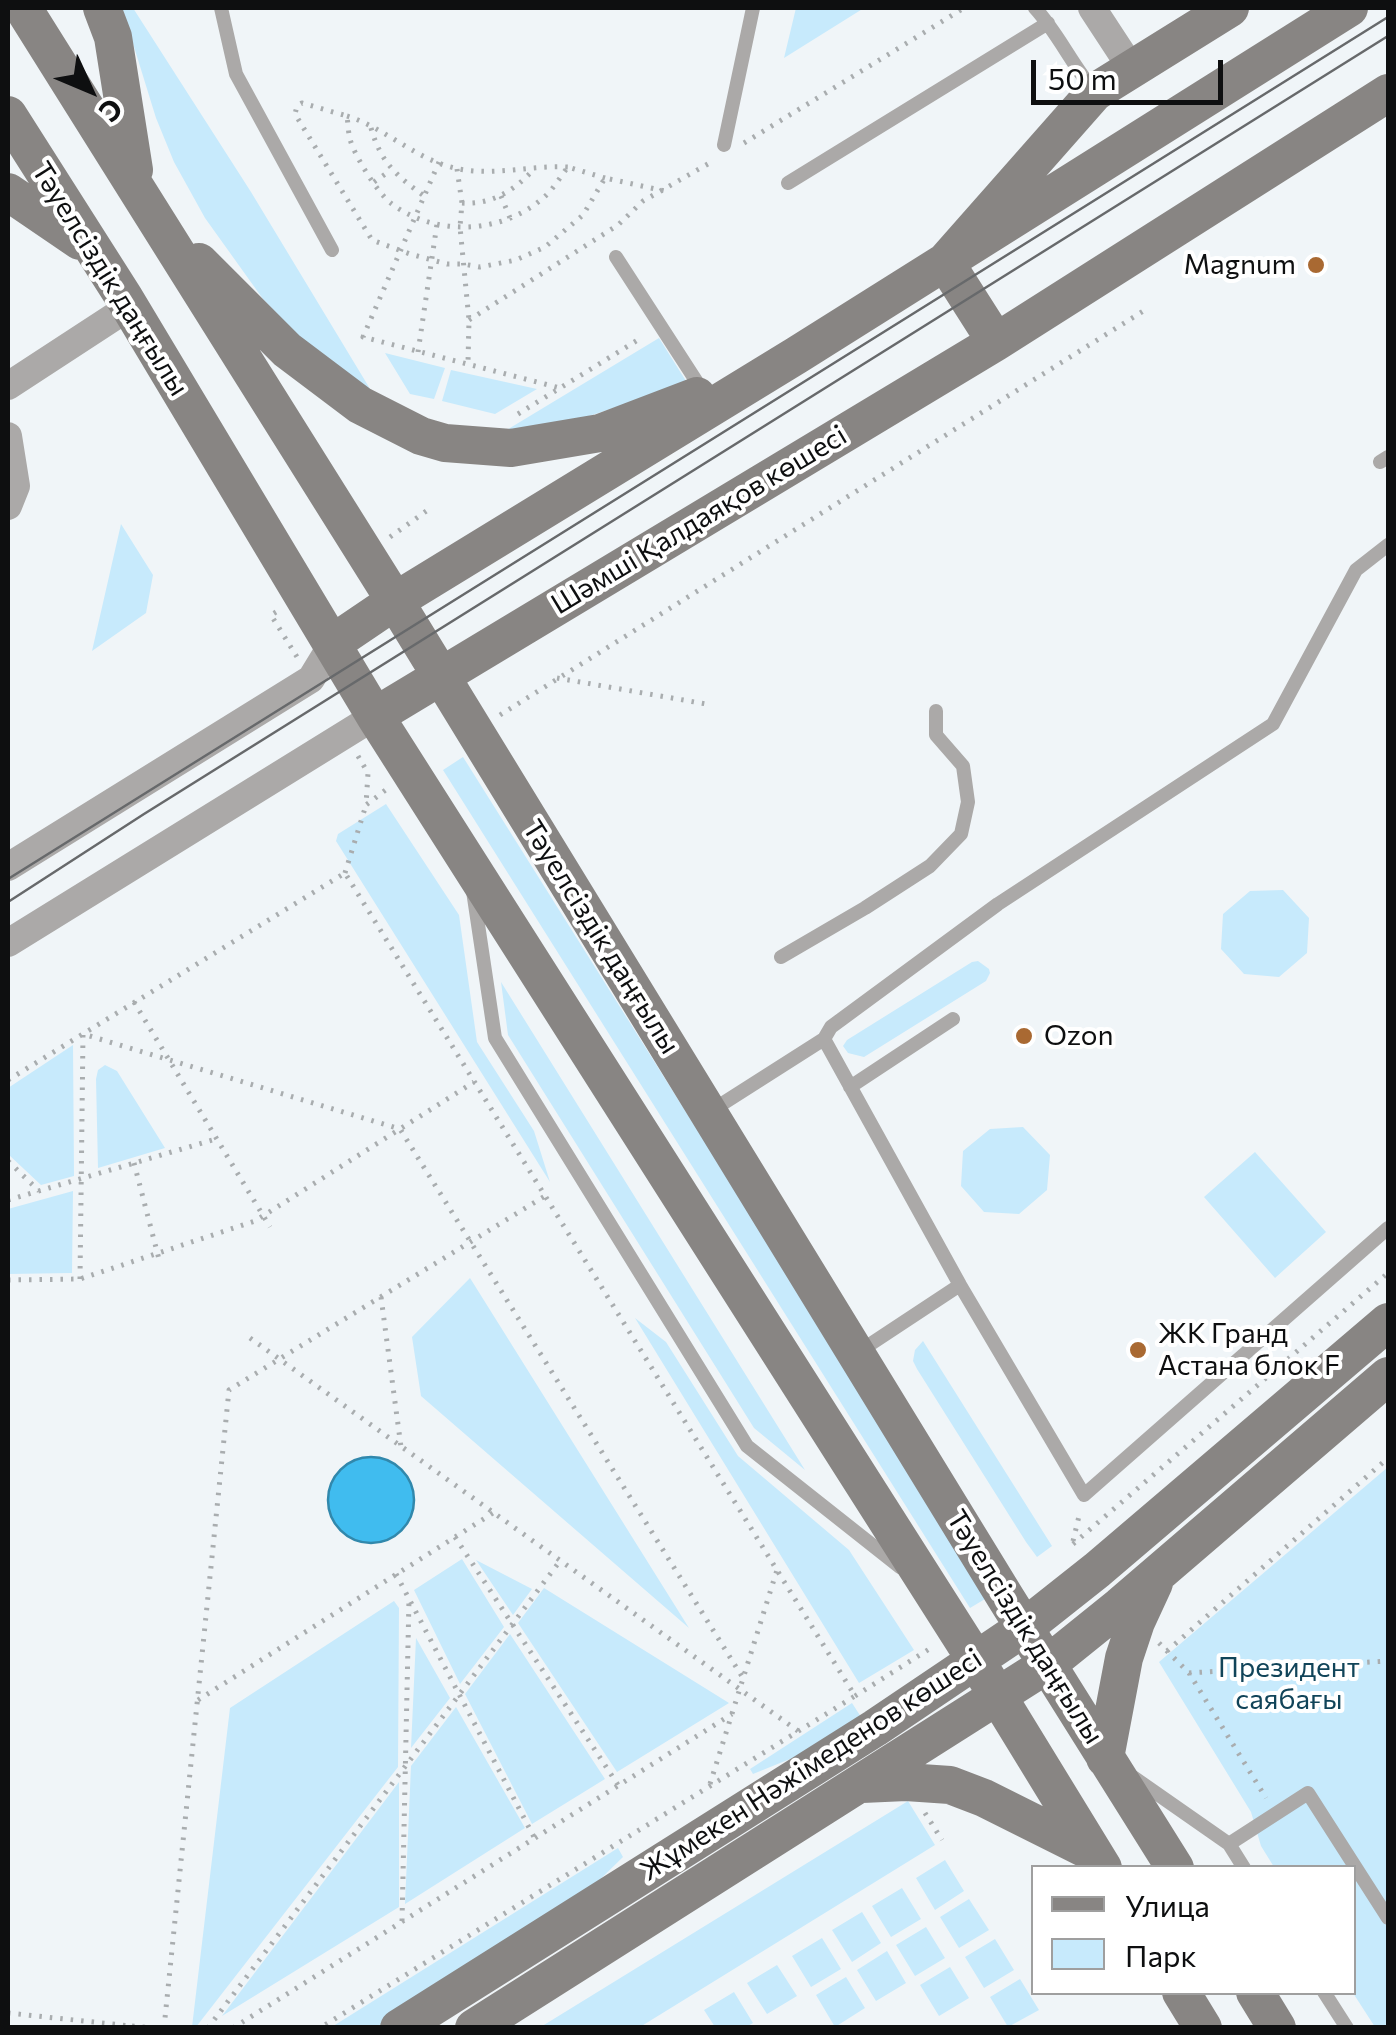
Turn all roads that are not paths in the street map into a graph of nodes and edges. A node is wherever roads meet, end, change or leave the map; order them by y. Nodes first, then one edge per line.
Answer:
1 (23, 8) edge
2 (102, 8) edge
3 (222, 8) edge
4 (752, 8) edge
5 (1035, 8) edge
6 (1092, 8) edge
7 (1230, 8) edge
8 (1349, 8) edge
9 (1048, 23) junction
10 (1132, 70) junction
11 (1095, 92) junction
12 (1388, 94) edge
13 (8, 115) edge
14 (724, 146) dead end
15 (788, 183) dead end
16 (136, 188) junction
17 (8, 192) edge
18 (161, 229) junction
19 (94, 250) junction
20 (332, 250) dead end
21 (616, 256) dead end
22 (946, 262) junction
23 (130, 307) junction
24 (996, 342) junction
25 (797, 355) junction
26 (8, 386) edge
27 (704, 393) junction
28 (8, 436) edge
29 (8, 506) edge
30 (1388, 545) edge
31 (395, 601) junction
32 (333, 643) junction
33 (440, 676) junction
34 (936, 711) dead end
35 (375, 716) junction
36 (470, 866) junction
37 (8, 868) edge
38 (8, 943) edge
39 (781, 957) dead end
40 (953, 1019) dead end
41 (824, 1039) junction
42 (850, 1087) junction
43 (709, 1112) junction
44 (1388, 1228) edge
45 (960, 1285) junction
46 (1388, 1322) edge
47 (856, 1353) junction
48 (1388, 1376) edge
49 (1159, 1573) junction
50 (931, 1592) junction
51 (1025, 1628) junction
52 (975, 1659) junction
53 (1048, 1664) junction
54 (997, 1697) junction
55 (1106, 1758) junction
56 (860, 1784) junction
57 (1229, 1844) junction
58 (1099, 1860) edge
59 (1174, 1865) edge
60 (1242, 1865) edge
61 (1354, 1865) edge
62 (1356, 1868) edge
63 (1388, 1918) edge
64 (1183, 1995) edge
65 (1257, 1995) edge
66 (1326, 1995) edge
67 (398, 2028) edge
68 (474, 2028) edge
69 (1203, 2028) edge
70 (1278, 2028) edge
71 (1347, 2028) edge

1 - 16 main road, Тәуелсіздік даңғылы
2 - 16 main road
3 - 20 lane
4 - 14 lane
5 - 9 lane
6 - 10 street
7 - 10 main road
8 - 22 main road
9 - 11 lane
9 - 15 lane
10 - 11 main road
11 - 22 main road
12 - 24 main road, Шәмші Қалдаяқов көшесі
13 - 19 main road, Тәуелсіздік даңғылы
16 - 18 main road, Тәуелсіздік даңғылы
17 - 19 main road
18 - 27 main road
18 - 31 main road, Тәуелсіздік даңғылы
19 - 23 main road, Тәуелсіздік даңғылы
21 - 27 lane
22 - 24 main road
22 - 25 main road
23 - 26 street
23 - 32 main road, Тәуелсіздік даңғылы
24 - 33 main road, Шәмші Қалдаяқов көшесі
25 - 27 main road
25 - 31 main road
28 - 29 street
30 - 41 lane
31 - 32 main road
31 - 33 main road, Тәуелсіздік даңғылы
32 - 35 main road, Тәуелсіздік даңғылы
32 - 37 street
33 - 35 main road, Шәмші Қалдаяқов көшесі
33 - 43 main road, Тәуелсіздік даңғылы
34 - 39 lane
35 - 36 main road, Тәуелсіздік даңғылы
35 - 38 street, Шәмші Қалдаяқов көшесі
36 - 50 main road, Тәуелсіздік даңғылы
36 - 50 lane
40 - 42 lane
41 - 42 lane
41 - 43 lane
42 - 45 lane
43 - 47 main road, Тәуелсіздік даңғылы
44 - 45 lane
45 - 47 lane
46 - 51 main road, Жұмекен Нәжімеденов көшесі
47 - 51 main road, Тәуелсіздік даңғылы
48 - 49 main road, Жұмекен Нәжімеденов көшесі
49 - 53 main road, Жұмекен Нәжімеденов көшесі
49 - 55 main road
50 - 52 main road, Тәуелсіздік даңғылы
51 - 52 main road, Жұмекен Нәжімеденов көшесі
51 - 53 main road, Тәуелсіздік даңғылы
52 - 54 main road, Тәуелсіздік даңғылы
52 - 67 main road, Жұмекен Нәжімеденов көшесі
53 - 54 main road, Жұмекен Нәжімеденов көшесі
53 - 55 main road, Тәуелсіздік даңғылы
54 - 56 main road, Жұмекен Нәжімеденов көшесі
54 - 58 main road, Тәуелсіздік даңғылы
55 - 57 lane
55 - 59 main road, Тәуелсіздік даңғылы
56 - 58 main road
56 - 68 main road, Жұмекен Нәжімеденов көшесі
57 - 60 lane
57 - 61 lane
62 - 63 lane
64 - 69 main road
65 - 70 main road
66 - 71 lane

